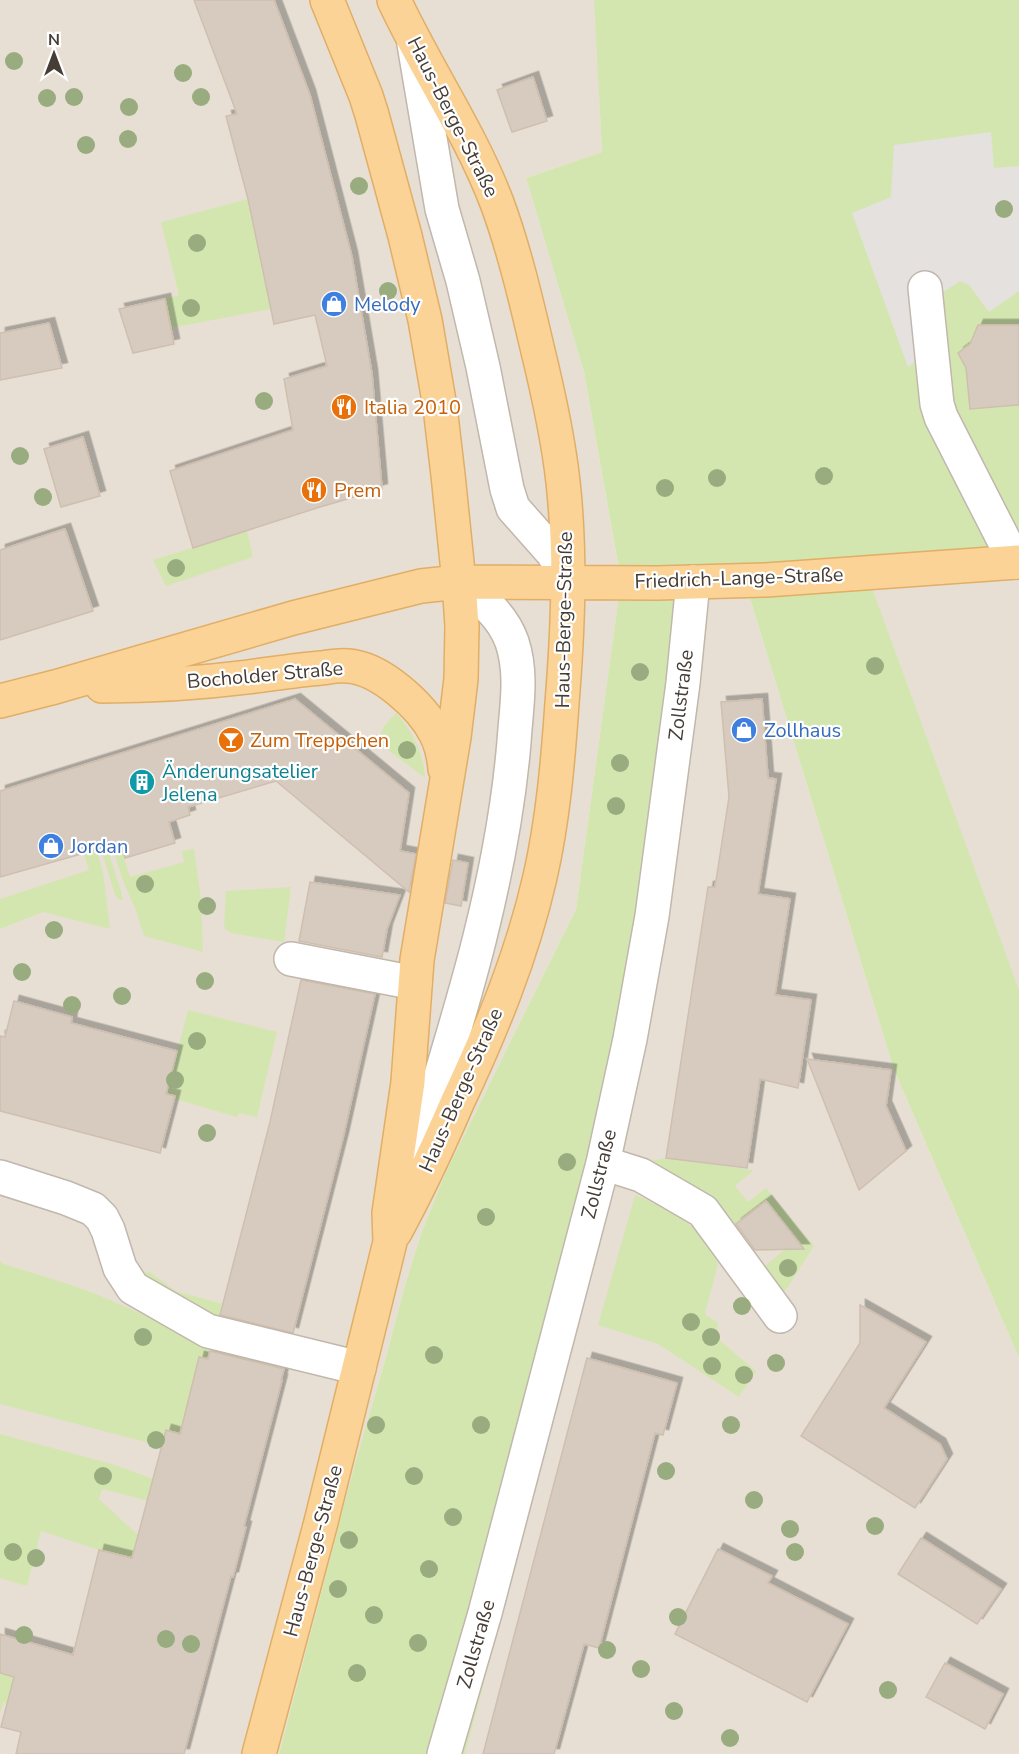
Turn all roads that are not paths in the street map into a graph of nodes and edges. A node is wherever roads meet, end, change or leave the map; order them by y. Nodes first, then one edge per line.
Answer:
1 (327, 0) edge
2 (394, 0) edge
3 (414, 40) junction
4 (926, 288) dead end
5 (1017, 562) edge
6 (459, 582) junction
7 (568, 582) junction
8 (693, 582) junction
9 (55, 687) junction
10 (0, 701) edge
11 (446, 782) junction
12 (291, 958) dead end
13 (415, 983) junction
14 (603, 1163) junction
15 (0, 1177) edge
16 (390, 1242) junction
17 (780, 1316) dead end
18 (359, 1368) junction
19 (259, 1754) edge
20 (444, 1754) edge

1 - 6 main road, Haus-Berge-Straße
2 - 3 main road, Haus-Berge-Straße
3 - 7 main road, Haus-Berge-Straße
3 - 7 street
4 - 5 street
5 - 8 main road, Friedrich-Lange-Straße
6 - 7 main road, Friedrich-Lange-Straße
6 - 9 main road, Bocholder Straße
6 - 11 main road, Haus-Berge-Straße
6 - 16 street
7 - 8 main road, Friedrich-Lange-Straße
7 - 16 main road, Haus-Berge-Straße
8 - 14 street, Zollstraße
9 - 10 main road, Bocholder Straße
9 - 11 main road, Bocholder Straße
11 - 13 main road, Haus-Berge-Straße
12 - 13 street
13 - 16 main road, Haus-Berge-Straße
14 - 17 street
14 - 20 street, Zollstraße
15 - 18 street
16 - 18 main road, Haus-Berge-Straße
18 - 19 main road, Haus-Berge-Straße

